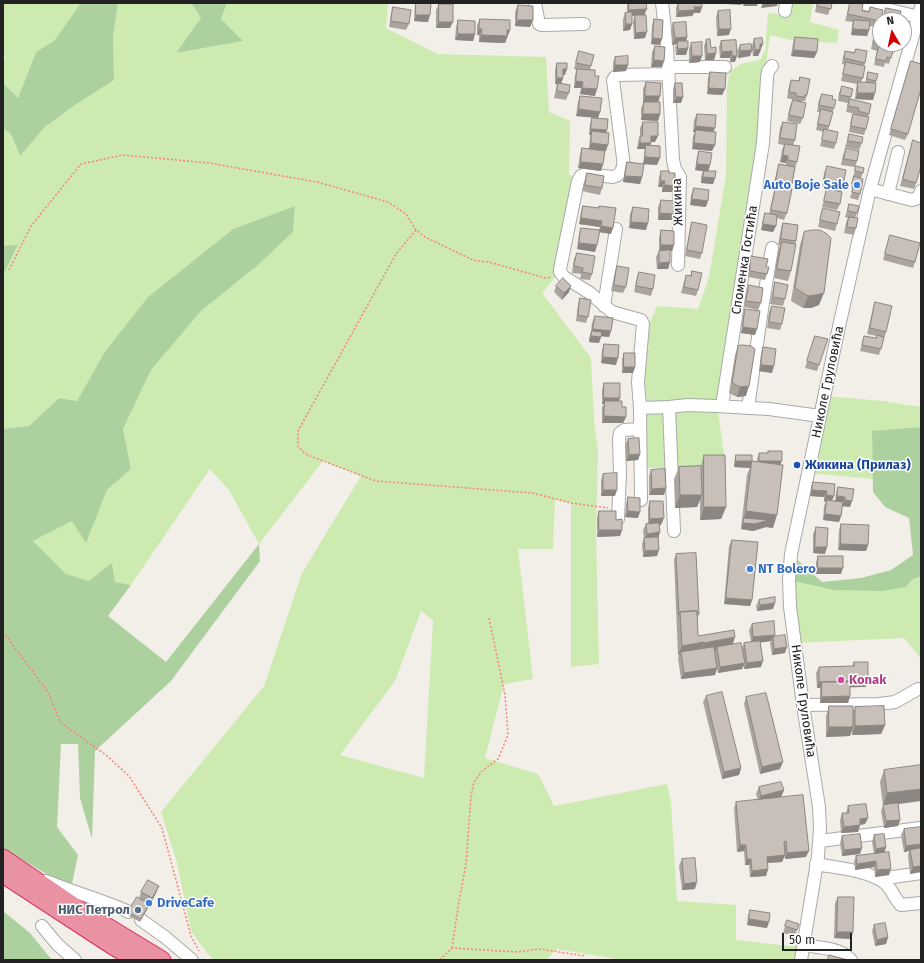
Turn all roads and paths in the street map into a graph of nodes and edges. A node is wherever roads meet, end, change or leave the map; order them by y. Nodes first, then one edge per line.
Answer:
1 (535, 3) edge
2 (662, 3) edge
3 (861, 3) edge
4 (920, 12) edge
5 (584, 24) dead end
6 (772, 66) dead end
7 (725, 67) dead end
8 (668, 71) junction
9 (898, 152) dead end
10 (870, 189) junction
11 (921, 191) edge
12 (888, 194) junction
13 (616, 229) dead end
14 (416, 230) junction
15 (772, 248) dead end
16 (678, 265) dead end
17 (9, 270) dead end
18 (560, 272) junction
19 (604, 306) junction
20 (722, 406) junction
21 (669, 407) junction
22 (640, 408) junction
23 (748, 408) junction
24 (820, 416) junction
25 (640, 429) junction
26 (641, 500) edge
27 (618, 514) joint
28 (674, 531) dead end
29 (489, 618) dead end
30 (3, 632) edge
31 (918, 689) dead end
32 (803, 705) junction
33 (920, 828) edge
34 (820, 840) junction
35 (3, 858) edge
36 (816, 864) junction
37 (20, 870) junction
38 (921, 873) edge
39 (3, 874) edge
40 (879, 879) junction
41 (921, 903) edge
42 (129, 912) edge
43 (141, 920) edge
44 (42, 926) dead end
45 (804, 945) junction
46 (452, 948) junction
47 (586, 956) dead end
48 (196, 957) edge
49 (75, 960) edge
50 (137, 960) edge
51 (162, 960) edge
52 (440, 960) edge
53 (801, 960) edge
54 (850, 960) edge

1 - 5 street
2 - 8 street, Жикина
3 - 4 street
4 - 10 street, Николе Груловића
6 - 20 street, Споменка Гостића
7 - 8 street
8 - 16 street, Жикина
8 - 18 street
9 - 12 street
10 - 12 street
10 - 24 street, Николе Груловића
11 - 12 street
13 - 19 street
14 - 17 path
14 - 18 path
14 - 27 path
15 - 23 street, Споменка Гостића
18 - 19 street
19 - 22 street
20 - 21 street
20 - 23 street
21 - 22 street
21 - 28 street
22 - 25 street
23 - 24 street
24 - 32 street, Николе Груловића
25 - 26 street
25 - 27 street
29 - 46 path
30 - 48 path
31 - 32 street
32 - 34 street, Николе Груловића
33 - 34 street
34 - 36 street, Николе Груловића
35 - 37 highway
36 - 40 street
36 - 45 street, Николе Груловића
37 - 42 street
37 - 51 highway
38 - 40 street
39 - 50 highway
40 - 41 street
43 - 48 street
44 - 49 street
45 - 53 street, Николе Груловића
45 - 54 street
46 - 47 path
46 - 52 path

